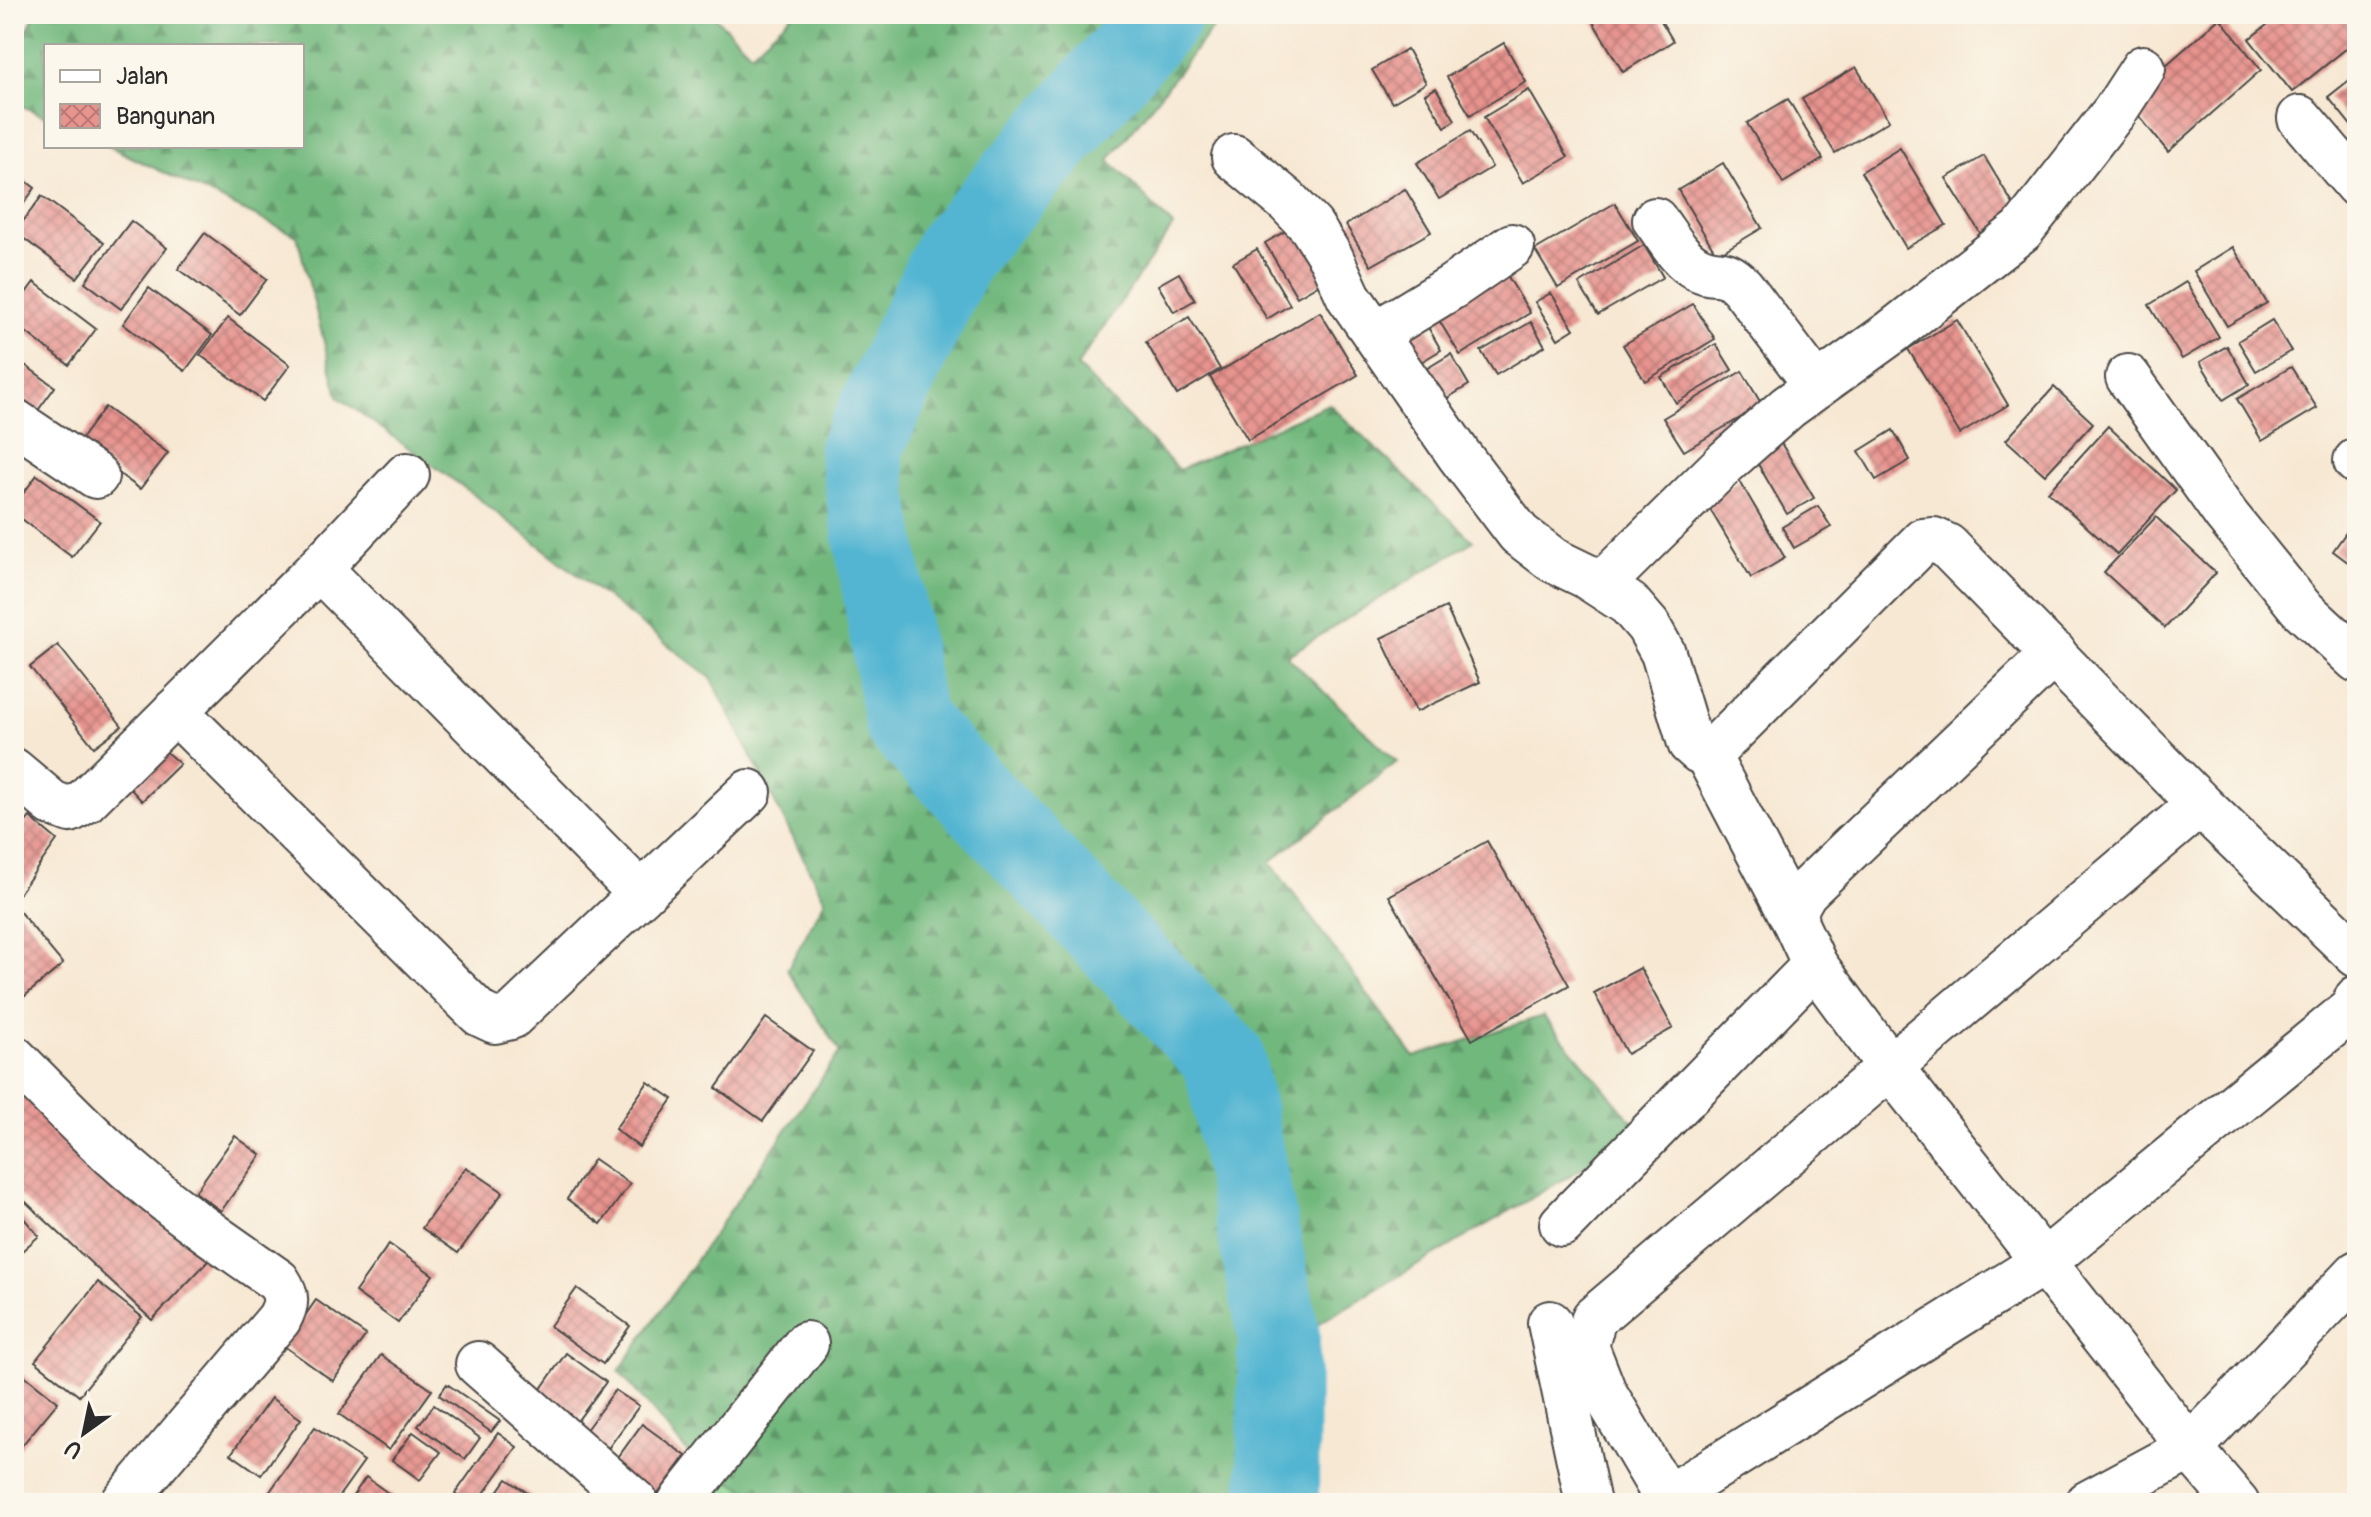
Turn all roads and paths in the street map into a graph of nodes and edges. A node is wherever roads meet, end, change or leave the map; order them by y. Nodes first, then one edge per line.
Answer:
1 (2143, 68) dead end
2 (2300, 118) dead end
3 (1234, 157) dead end
4 (2357, 185) edge
5 (1655, 220) dead end
6 (1512, 246) dead end
7 (1375, 334) junction
8 (2128, 377) dead end
9 (1817, 386) junction
10 (14, 421) edge
11 (407, 475) dead end
12 (96, 476) dead end
13 (319, 568) junction
14 (1601, 585) junction
15 (2054, 653) junction
16 (2357, 660) edge
17 (175, 711) junction
18 (1707, 754) junction
19 (14, 771) edge
20 (749, 792) dead end
21 (2200, 804) junction
22 (641, 894) junction
23 (1794, 920) junction
24 (2357, 955) edge
25 (1815, 965) junction
26 (2357, 998) edge
27 (14, 1058) edge
28 (1891, 1068) junction
29 (1562, 1224) dead end
30 (2044, 1262) junction
31 (2357, 1273) edge
32 (1550, 1323) dead end
33 (806, 1344) dead end
34 (478, 1364) dead end
35 (2190, 1448) junction
36 (1663, 1501) edge
37 (123, 1503) edge
38 (636, 1503) edge
39 (680, 1503) edge
40 (1588, 1503) edge
41 (2088, 1503) edge
42 (2237, 1503) edge

1 - 9 street
2 - 4 street
3 - 7 street
5 - 9 street
6 - 7 street
7 - 14 street
8 - 16 street
9 - 14 street
10 - 12 street
11 - 13 street
13 - 17 street
13 - 22 street
14 - 18 street
15 - 18 street
15 - 21 street
15 - 23 street
17 - 19 street
17 - 22 street
18 - 23 street
20 - 22 street
21 - 24 street
21 - 28 street
23 - 25 street
25 - 28 street
25 - 29 street
26 - 30 street
27 - 37 street
28 - 30 street
28 - 36 street
30 - 35 street
30 - 36 street
31 - 35 street
32 - 40 street
33 - 39 street
34 - 38 street
35 - 41 street
35 - 42 street

